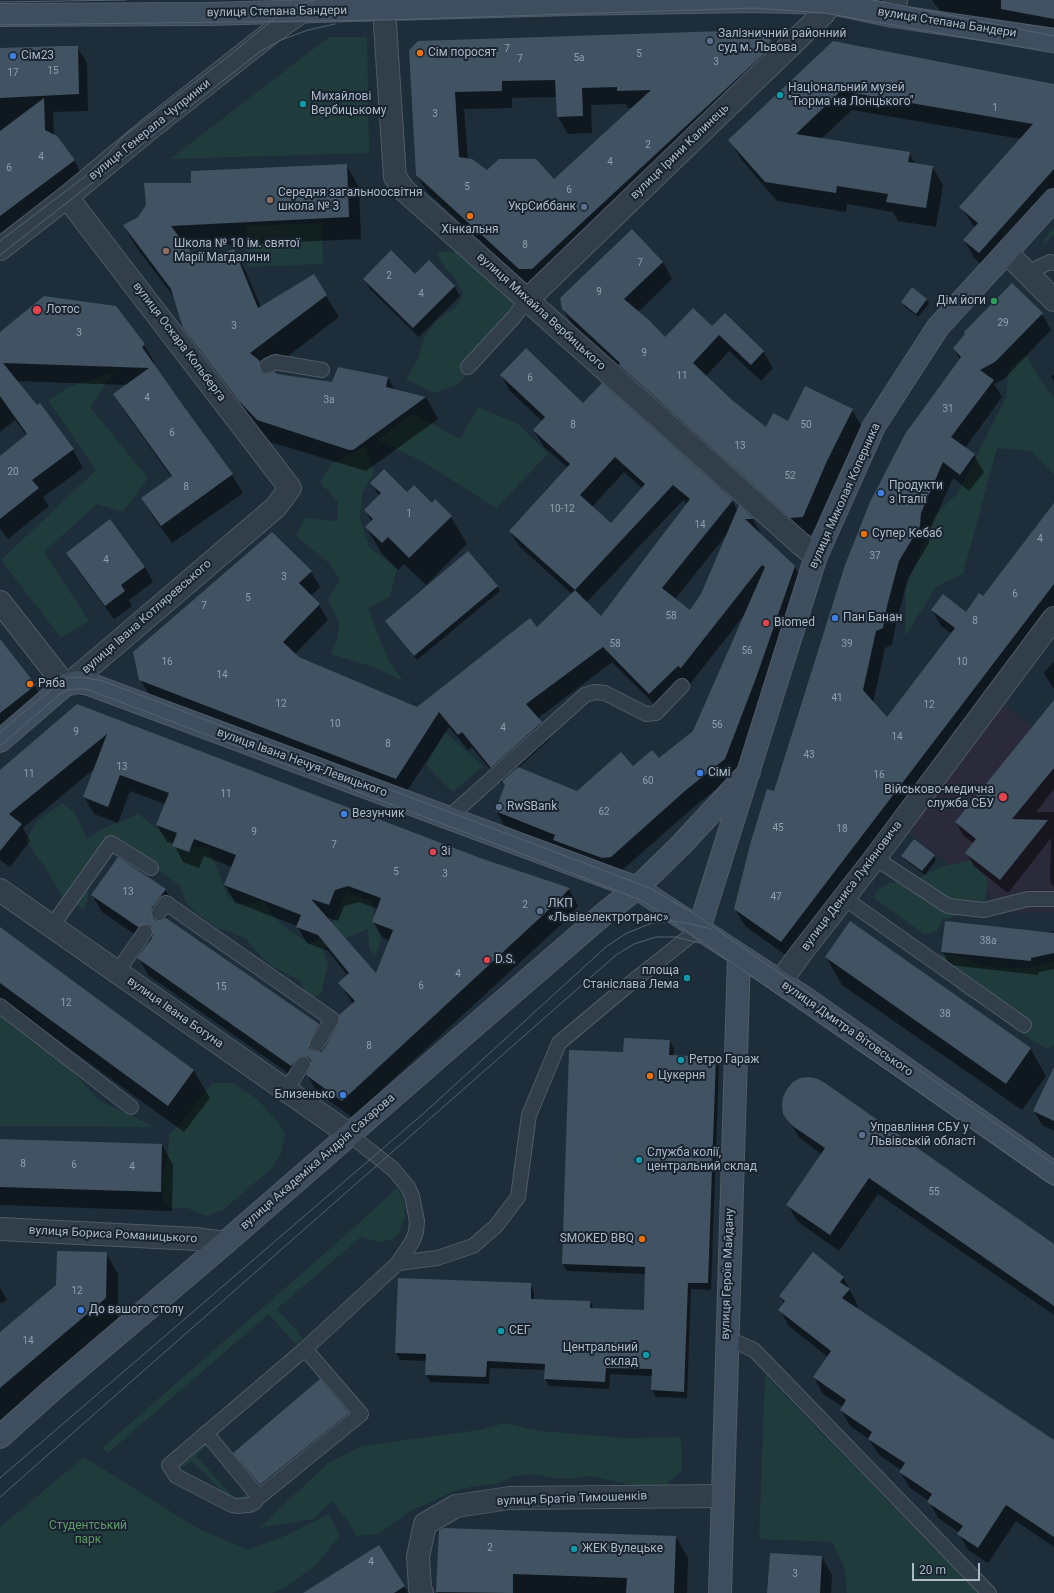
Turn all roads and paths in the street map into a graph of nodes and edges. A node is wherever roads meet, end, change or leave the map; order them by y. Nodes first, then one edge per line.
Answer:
1 (572, 2) edge
2 (831, 3) junction
3 (895, 8) edge
4 (384, 10) junction
5 (301, 12) junction
6 (0, 15) edge
7 (1054, 40) edge
8 (67, 197) junction
9 (1054, 200) edge
10 (0, 249) edge
11 (1007, 253) junction
12 (1054, 263) edge
13 (1027, 273) junction
14 (527, 300) junction
15 (1054, 300) edge
16 (267, 366) dead end
17 (468, 367) dead end
18 (322, 370) dead end
19 (290, 488) joint
20 (816, 556) junction
21 (0, 602) edge
22 (1054, 618) edge
23 (65, 685) junction
24 (682, 686) dead end
25 (0, 741) edge
26 (749, 772) junction
27 (448, 818) junction
28 (875, 858) junction
29 (151, 868) dead end
30 (637, 888) junction
31 (2, 896) edge
32 (844, 898) junction
33 (1054, 899) edge
34 (159, 913) dead end
35 (52, 926) junction
36 (699, 929) junction
37 (145, 932) dead end
38 (739, 955) junction
39 (117, 972) junction
40 (780, 982) junction
41 (0, 1006) edge
42 (1024, 1025) dead end
43 (317, 1044) dead end
44 (303, 1064) dead end
45 (286, 1091) junction
46 (131, 1107) dead end
47 (350, 1135) junction
48 (1054, 1173) edge
49 (0, 1229) edge
50 (226, 1244) junction
51 (398, 1263) junction
52 (727, 1338) junction
53 (305, 1348) junction
54 (206, 1433) junction
55 (0, 1437) edge
56 (723, 1496) junction
57 (260, 1497) junction
58 (422, 1593) edge
59 (720, 1593) edge
60 (989, 1593) edge

1 - 2 main road, вулиця Степана Бандери
1 - 4 main road, вулиця Степана Бандери
2 - 3 main road, вулиця Степана Бандери
2 - 14 street, вулиця Ірини Калинець
3 - 7 main road, вулиця Степана Бандери
4 - 5 main road, вулиця Степана Бандери
4 - 14 street, вулиця Михайла Вербицького
5 - 6 main road, вулиця Степана Бандери
5 - 8 street, вулиця Генерала Чупринки
8 - 10 street, вулиця Генерала Чупринки
8 - 19 street, вулиця Оскара Кольберга
9 - 11 main road, вулиця Миколая Коперника
11 - 13 street
11 - 20 main road, вулиця Миколая Коперника
12 - 13 lane
13 - 15 street
14 - 17 lane
14 - 20 street, вулиця Михайла Вербицького
16 - 18 lane
19 - 23 street, вулиця Івана Котляревського
20 - 26 main road, вулиця Миколая Коперника
21 - 23 street
22 - 28 street, вулиця Дениса Лукіяновича
23 - 25 main road, вулиця Івана Котляревського
23 - 27 main road, вулиця Івана Нечуя-Левицького
24 - 27 lane
26 - 30 main road, вулиця Миколая Коперника
26 - 36 main road, вулиця Миколая Коперника
27 - 30 main road, вулиця Івана Нечуя-Левицького
28 - 32 street, вулиця Дениса Лукіяновича
28 - 33 lane
29 - 35 lane
30 - 36 main road, вулиця Дмитра Вітовського
30 - 47 main road, вулиця Академіка Андрія Сахарова
31 - 35 street, вулиця Івана Богуна
32 - 40 street, вулиця Дениса Лукіяновича
32 - 42 lane
34 - 43 lane
35 - 39 street, вулиця Івана Богуна
36 - 38 main road, вулиця Дмитра Вітовського
36 - 51 lane
37 - 39 lane
38 - 40 main road, вулиця Дмитра Вітовського
38 - 52 main road, вулиця Героїв Майдану
39 - 45 street, вулиця Івана Богуна
40 - 48 main road, вулиця Дмитра Вітовського
41 - 46 lane
44 - 45 lane
45 - 47 street, вулиця Івана Богуна
47 - 50 main road, вулиця Академіка Андрія Сахарова
47 - 51 lane
49 - 50 street, вулиця Бориса Романицького
50 - 55 main road, вулиця Академіка Андрія Сахарова
51 - 53 lane
52 - 56 main road, вулиця Героїв Майдану
52 - 60 lane
53 - 54 lane
53 - 57 lane
54 - 57 lane
54 - 57 lane
56 - 58 street, вулиця Братів Тимошенків
56 - 59 main road, вулиця Героїв Майдану

